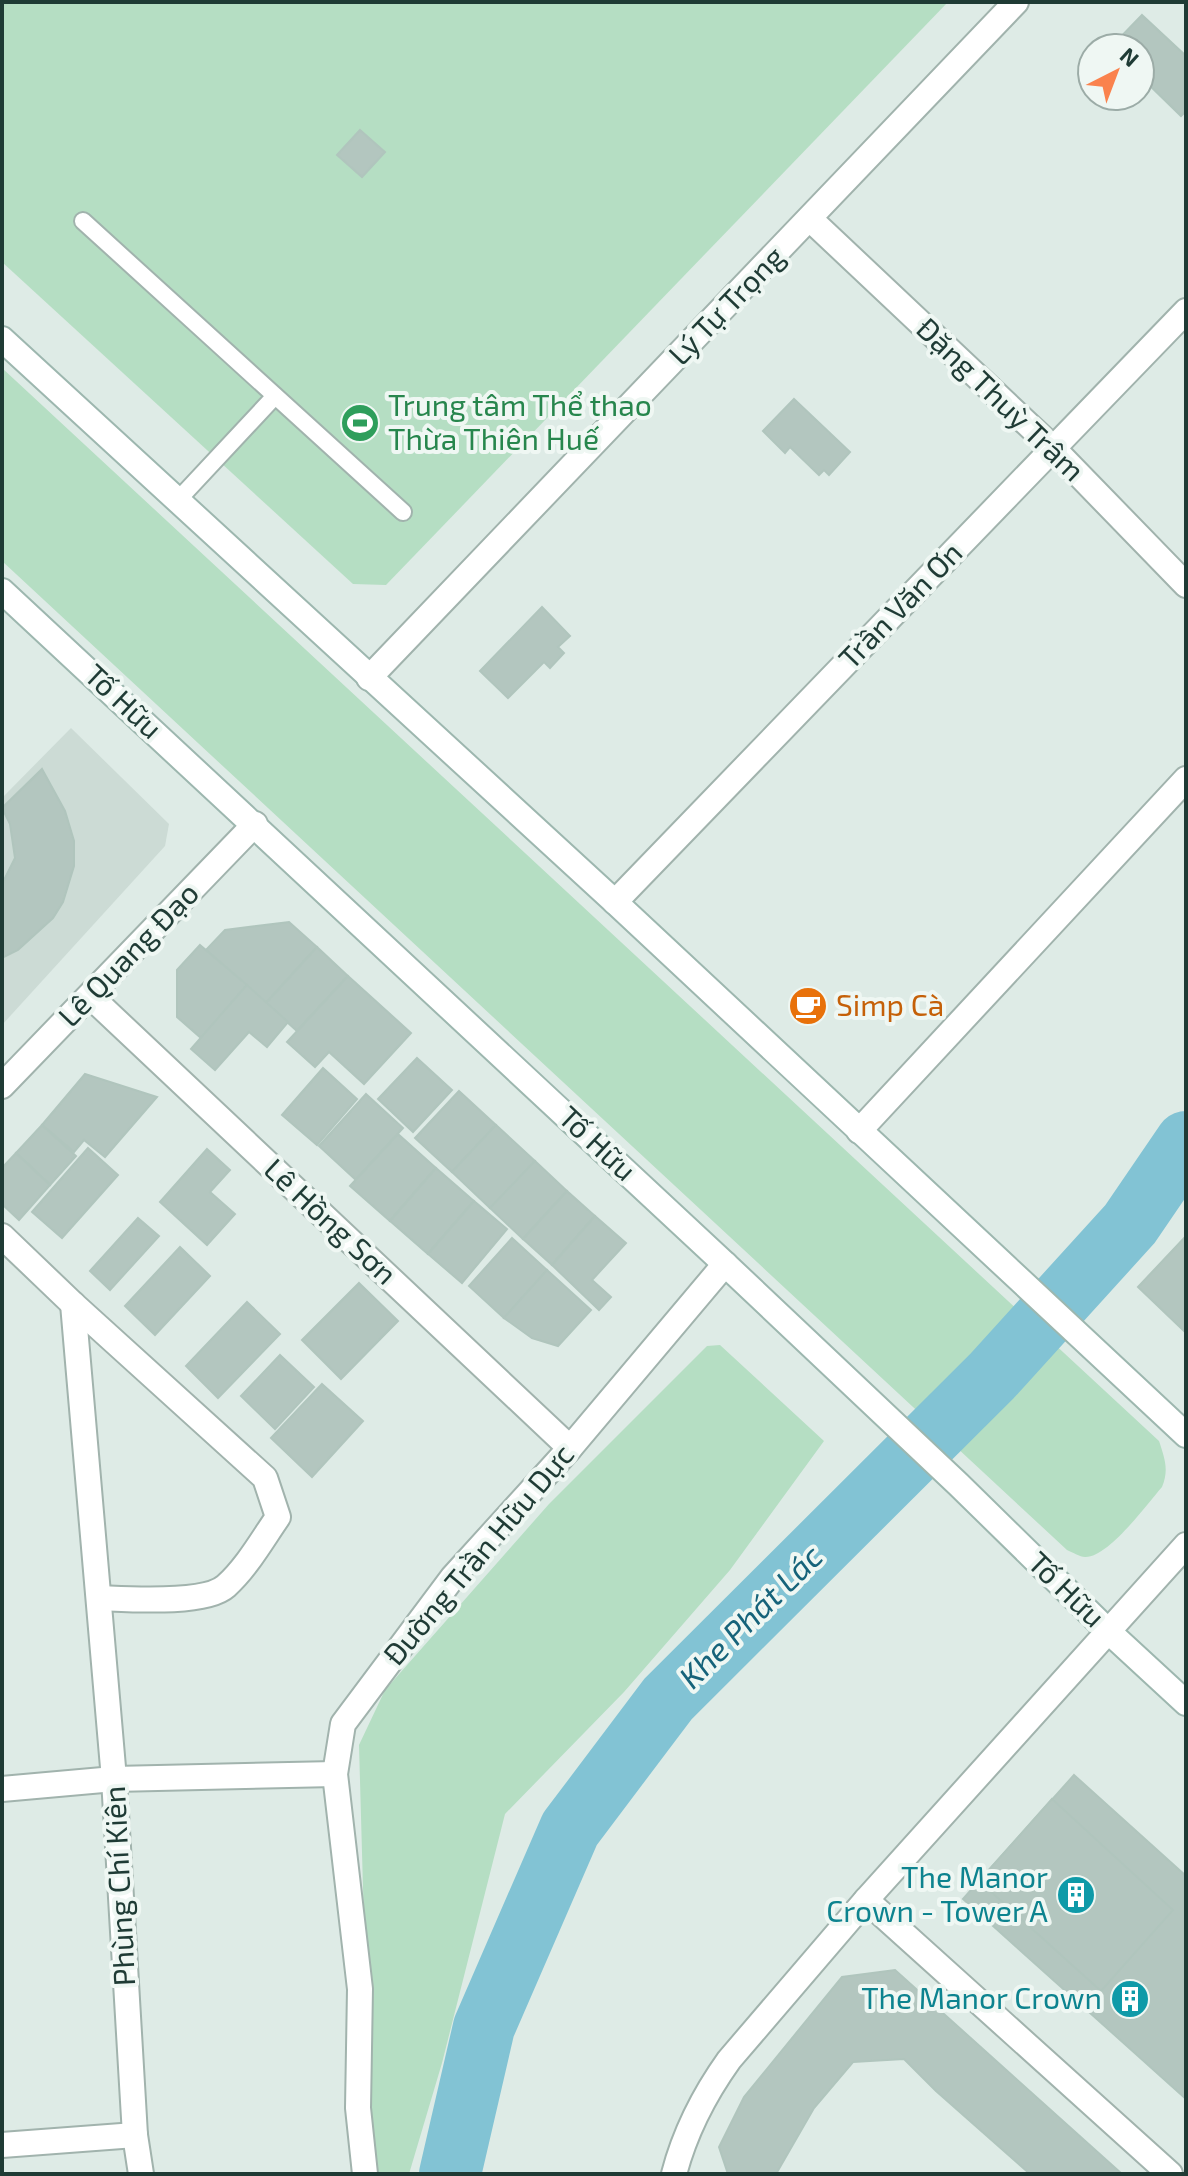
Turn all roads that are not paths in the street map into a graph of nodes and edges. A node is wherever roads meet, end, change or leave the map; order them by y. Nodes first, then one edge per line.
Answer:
1 (1016, 2) edge
2 (810, 219) junction
3 (83, 221) dead end
4 (1186, 311) edge
5 (2, 339) edge
6 (275, 396) junction
7 (1053, 448) junction
8 (177, 501) junction
9 (403, 512) dead end
10 (1186, 585) edge
11 (2, 591) edge
12 (369, 678) junction
13 (1186, 779) edge
14 (255, 824) junction
15 (615, 902) junction
16 (90, 996) junction
17 (2, 1086) edge
18 (859, 1131) junction
19 (2, 1236) edge
20 (725, 1264) junction
21 (73, 1304) junction
22 (1186, 1435) edge
23 (570, 1448) junction
24 (1186, 1545) edge
25 (99, 1598) junction
26 (1108, 1631) junction
27 (1186, 1703) edge
28 (335, 1774) junction
29 (114, 1779) junction
30 (2, 1789) edge
31 (866, 1900) junction
32 (135, 2135) junction
33 (2, 2145) edge
34 (141, 2174) edge
35 (365, 2174) edge
36 (674, 2174) edge
37 (1170, 2174) edge

1 - 2 street, Lý Tự Trọng
2 - 7 street, Đặng Thuỳ Trâm
2 - 12 street, Lý Tự Trọng
3 - 6 lane
4 - 7 street, Trần Văn Ơn
5 - 8 street
6 - 8 lane
6 - 9 lane
7 - 10 street, Đặng Thuỳ Trâm
7 - 15 street, Trần Văn Ơn
8 - 12 street
11 - 14 street, Tố Hữu
12 - 15 street
13 - 18 street
14 - 16 street, Lê Quang Đạo
14 - 20 street, Tố Hữu
15 - 18 street
16 - 17 street, Lê Quang Đạo
16 - 23 street, Lê Hồng Sơn
18 - 22 street
19 - 21 street
20 - 23 street, Đường Trần Hữu Dực
20 - 26 street, Tố Hữu
21 - 25 street, Phùng Chí Kiên
21 - 25 street
23 - 28 street, Đường Trần Hữu Dực
24 - 26 street
25 - 29 street, Phùng Chí Kiên
26 - 27 street, Tố Hữu
26 - 31 street
28 - 29 street
28 - 35 street, Đường Trần Hữu Dực
29 - 30 street
29 - 32 street, Phùng Chí Kiên
31 - 36 street
31 - 37 street
32 - 33 street
32 - 34 street, Phùng Chí Kiên

